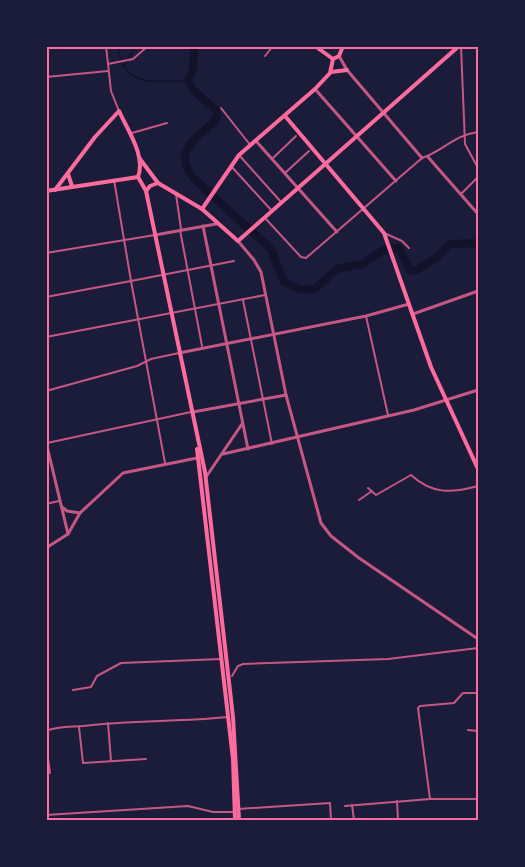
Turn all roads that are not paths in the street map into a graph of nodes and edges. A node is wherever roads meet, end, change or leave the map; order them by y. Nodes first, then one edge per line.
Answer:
1 (106, 46) edge
2 (148, 46) edge
3 (273, 46) edge
4 (315, 46) edge
5 (343, 46) edge
6 (460, 46) edge
7 (265, 56) dead end
8 (339, 56) junction
9 (333, 59) junction
10 (108, 64) junction
11 (347, 70) junction
12 (108, 71) junction
13 (330, 73) junction
14 (46, 77) edge
15 (315, 89) junction
16 (221, 108) dead end
17 (384, 110) junction
18 (119, 111) junction
19 (285, 116) junction
20 (166, 123) dead end
21 (478, 132) edge
22 (129, 134) junction
23 (465, 134) junction
24 (296, 136) dead end
25 (356, 136) junction
26 (256, 141) junction
27 (250, 146) junction
28 (309, 151) dead end
29 (239, 155) junction
30 (428, 157) junction
31 (422, 158) junction
32 (140, 159) junction
33 (272, 159) junction
34 (326, 163) junction
35 (231, 166) junction
36 (478, 168) edge
37 (285, 173) junction
38 (68, 174) junction
39 (138, 177) junction
40 (478, 177) edge
41 (114, 180) junction
42 (396, 181) junction
43 (158, 183) junction
44 (72, 186) junction
45 (298, 188) junction
46 (55, 190) junction
47 (46, 191) edge
48 (146, 191) junction
49 (176, 194) junction
50 (461, 194) junction
51 (281, 202) junction
52 (365, 208) junction
53 (202, 210) junction
54 (272, 210) junction
55 (478, 214) edge
56 (265, 217) junction
57 (216, 224) junction
58 (203, 226) junction
59 (180, 230) junction
60 (337, 232) junction
61 (384, 233) junction
62 (155, 235) junction
63 (126, 239) junction
64 (238, 241) junction
65 (409, 248) dead end
66 (46, 254) edge
67 (234, 261) dead end
68 (211, 267) junction
69 (188, 271) junction
70 (163, 275) junction
71 (131, 281) junction
72 (478, 291) edge
73 (265, 295) junction
74 (46, 297) edge
75 (243, 299) junction
76 (218, 304) junction
77 (409, 304) junction
78 (195, 308) junction
79 (170, 313) junction
80 (413, 314) junction
81 (366, 316) junction
82 (137, 319) junction
83 (273, 333) junction
84 (46, 337) edge
85 (250, 337) junction
86 (226, 342) junction
87 (202, 346) junction
88 (179, 353) junction
89 (144, 362) junction
90 (478, 390) edge
91 (46, 391) edge
92 (286, 395) junction
93 (263, 399) junction
94 (446, 400) junction
95 (239, 404) junction
96 (191, 412) junction
97 (388, 415) junction
98 (157, 419) junction
99 (243, 422) junction
100 (297, 437) junction
101 (47, 443) edge
102 (272, 444) junction
103 (198, 447) junction
104 (248, 449) junction
105 (223, 454) junction
106 (197, 458) junction
107 (165, 463) junction
108 (478, 469) edge
109 (206, 478) junction
110 (478, 486) edge
111 (359, 500) dead end
112 (59, 502) junction
113 (46, 504) edge
114 (80, 513) junction
115 (68, 534) junction
116 (46, 548) edge
117 (478, 639) edge
118 (478, 648) edge
119 (221, 659) junction
120 (232, 676) dead end
121 (73, 690) dead end
122 (478, 693) edge
123 (229, 703) junction
124 (228, 717) junction
125 (108, 723) junction
126 (79, 726) junction
127 (468, 730) dead end
128 (46, 731) edge
129 (478, 731) edge
130 (46, 744) edge
131 (146, 759) dead end
132 (111, 761) junction
133 (50, 773) dead end
134 (430, 799) junction
135 (478, 799) edge
136 (397, 801) junction
137 (352, 805) junction
138 (345, 806) dead end
139 (236, 810) junction
140 (46, 815) edge
141 (237, 820) edge
142 (331, 820) edge
143 (354, 820) edge
144 (398, 820) edge

1 - 10 street
2 - 10 street
3 - 7 street
4 - 9 main road
5 - 8 main road
6 - 17 main road
6 - 23 street
8 - 9 main road
8 - 11 street
9 - 13 main road
10 - 12 street
11 - 13 main road
11 - 17 street
12 - 14 street
12 - 18 street
13 - 15 main road
15 - 19 main road
15 - 25 street
16 - 27 street
17 - 25 main road
17 - 31 street
18 - 22 main road
18 - 38 main road
19 - 26 main road
19 - 34 main road
20 - 22 street
21 - 23 street
22 - 32 main road
23 - 30 street
23 - 36 street
24 - 33 street
25 - 34 main road
25 - 42 street
26 - 27 main road
26 - 33 street
27 - 29 main road
28 - 37 street
29 - 35 main road
29 - 51 street
30 - 31 street
30 - 50 street
31 - 42 street
32 - 39 main road
32 - 43 main road
33 - 37 street
34 - 45 main road
34 - 52 main road
35 - 53 main road
35 - 54 street
37 - 45 street
38 - 44 main road
38 - 46 main road
39 - 41 main road
39 - 48 main road
40 - 50 street
41 - 44 main road
41 - 63 street
42 - 52 street
43 - 48 main road
43 - 49 main road
44 - 46 main road
45 - 51 main road
45 - 60 street
46 - 47 main road
48 - 62 main road
49 - 53 main road
49 - 59 street
50 - 55 street
51 - 54 main road
52 - 60 street
52 - 61 main road
53 - 57 main road
54 - 56 main road
56 - 60 street
56 - 64 main road
57 - 58 street
57 - 64 main road
58 - 59 street
58 - 68 street
59 - 62 street
59 - 69 street
61 - 65 street
61 - 77 main road
62 - 63 street
62 - 70 main road
63 - 66 street
63 - 71 street
64 - 73 street
67 - 68 street
68 - 69 street
68 - 76 street
69 - 70 street
69 - 78 street
70 - 71 street
70 - 79 main road
71 - 74 street
71 - 82 street
72 - 80 street
73 - 75 street
73 - 83 street
75 - 76 street
75 - 85 street
76 - 78 street
76 - 86 street
77 - 80 main road
77 - 81 street
78 - 79 street
78 - 87 street
79 - 82 street
79 - 88 main road
80 - 94 main road
81 - 83 street
81 - 97 street
82 - 84 street
82 - 89 street
83 - 85 street
83 - 92 street
85 - 86 street
85 - 93 street
86 - 87 street
86 - 95 street
87 - 88 street
88 - 89 street
88 - 96 main road
89 - 91 street
89 - 98 street
90 - 94 street
92 - 93 street
92 - 100 street
93 - 95 street
93 - 102 street
94 - 97 street
94 - 108 main road
95 - 96 street
95 - 99 street
96 - 98 street
96 - 103 main road
97 - 100 street
98 - 101 street
98 - 107 street
99 - 104 street
99 - 105 street
100 - 102 street
100 - 117 street
101 - 112 street
102 - 104 street
103 - 106 main road
103 - 109 main road
104 - 105 street
105 - 109 street
106 - 107 street
106 - 119 main road
107 - 114 street
109 - 123 main road
110 - 111 street
112 - 113 street
112 - 114 street
112 - 115 street
114 - 115 street
115 - 116 street
118 - 120 street
119 - 121 street
119 - 123 main road
122 - 134 street
123 - 124 main road
123 - 139 main road
124 - 125 street
124 - 139 main road
125 - 126 street
125 - 132 street
126 - 128 street
126 - 132 street
127 - 129 street
130 - 133 street
131 - 132 street
134 - 135 street
134 - 136 street
136 - 137 street
136 - 144 street
137 - 138 street
137 - 143 street
139 - 140 street
139 - 141 main road
139 - 142 street

